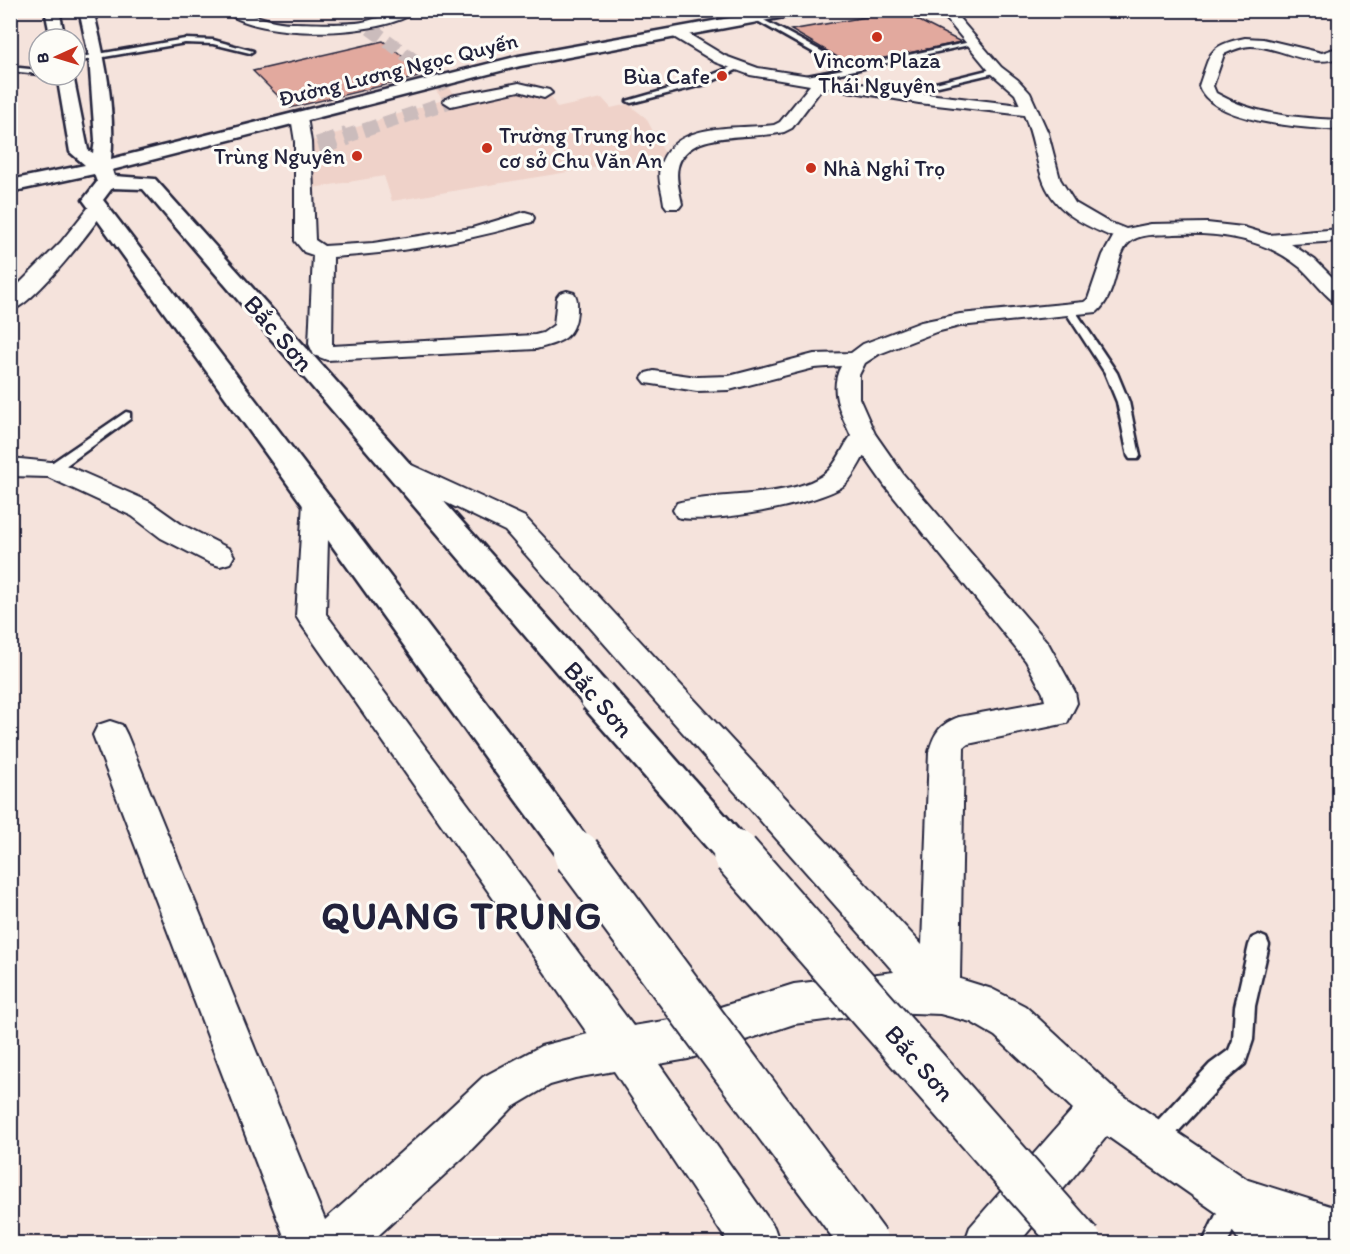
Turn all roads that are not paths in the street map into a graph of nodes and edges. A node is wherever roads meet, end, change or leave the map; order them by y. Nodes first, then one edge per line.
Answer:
1 (52, 10) edge
2 (86, 10) edge
3 (230, 10) edge
4 (411, 10) edge
5 (800, 10) edge
6 (945, 10) edge
7 (756, 18) junction
8 (56, 27) edge
9 (677, 33) junction
10 (975, 43) junction
11 (250, 51) dead end
12 (1340, 51) edge
13 (97, 56) junction
14 (87, 58) edge
15 (739, 67) junction
16 (10, 69) edge
17 (849, 69) junction
18 (996, 70) junction
19 (27, 71) edge
20 (800, 80) junction
21 (819, 83) junction
22 (67, 87) edge
23 (544, 93) dead end
24 (895, 94) junction
25 (451, 101) dead end
26 (632, 101) dead end
27 (1030, 111) junction
28 (299, 117) junction
29 (1340, 125) edge
30 (10, 186) edge
31 (102, 186) junction
32 (673, 204) dead end
33 (525, 218) dead end
34 (1340, 235) edge
35 (1127, 236) junction
36 (1270, 240) junction
37 (323, 252) junction
38 (567, 297) dead end
39 (1340, 297) edge
40 (10, 305) edge
41 (1070, 310) junction
42 (856, 359) junction
43 (654, 378) dead end
44 (126, 416) dead end
45 (863, 436) junction
46 (1134, 456) dead end
47 (10, 467) edge
48 (398, 468) junction
49 (52, 469) junction
50 (316, 502) junction
51 (686, 510) dead end
52 (220, 556) dead end
53 (110, 735) dead end
54 (1259, 945) dead end
55 (940, 994) junction
56 (624, 1049) junction
57 (1103, 1107) junction
58 (1154, 1142) junction
59 (1236, 1199) junction
60 (1340, 1233) edge
61 (311, 1244) edge
62 (333, 1244) edge
63 (757, 1244) edge
64 (866, 1244) edge
65 (987, 1244) edge
66 (1079, 1244) edge
67 (1214, 1244) edge
68 (1272, 1244) edge

1 - 8 main road
2 - 13 main road
3 - 4 street
5 - 7 main road, Đường Lương Ngọc Quyến
6 - 10 street
7 - 9 main road, Đường Lương Ngọc Quyến
7 - 17 lane
9 - 15 street
9 - 28 main road, Đường Lương Ngọc Quyến
10 - 17 lane
10 - 18 street
11 - 13 lane
12 - 29 street
13 - 14 lane
13 - 31 main road
15 - 20 street
15 - 26 lane
16 - 19 lane
17 - 20 lane
18 - 24 lane
18 - 27 street
20 - 21 street
21 - 24 street
21 - 32 street
22 - 31 main road
23 - 25 street
24 - 27 street
27 - 35 street
28 - 31 main road, Đường Lương Ngọc Quyến
28 - 37 street
30 - 31 main road, Đường Lương Ngọc Quyến
31 - 40 street
31 - 48 main road, Bắc Sơn
31 - 50 main road
33 - 37 street
34 - 36 street
35 - 36 street
35 - 41 street
36 - 39 street
37 - 38 street
41 - 42 street
41 - 46 lane
42 - 43 street
42 - 45 street
44 - 49 lane
45 - 51 street
45 - 55 street
47 - 49 street
48 - 55 street
48 - 66 main road, Bắc Sơn, bridge
49 - 52 street
50 - 56 street
50 - 64 main road, bridge
53 - 61 street
54 - 58 lane
55 - 56 street
55 - 57 street
56 - 62 street
56 - 63 street
57 - 58 street
57 - 65 street
58 - 59 street
59 - 60 street
59 - 67 lane
59 - 68 street

